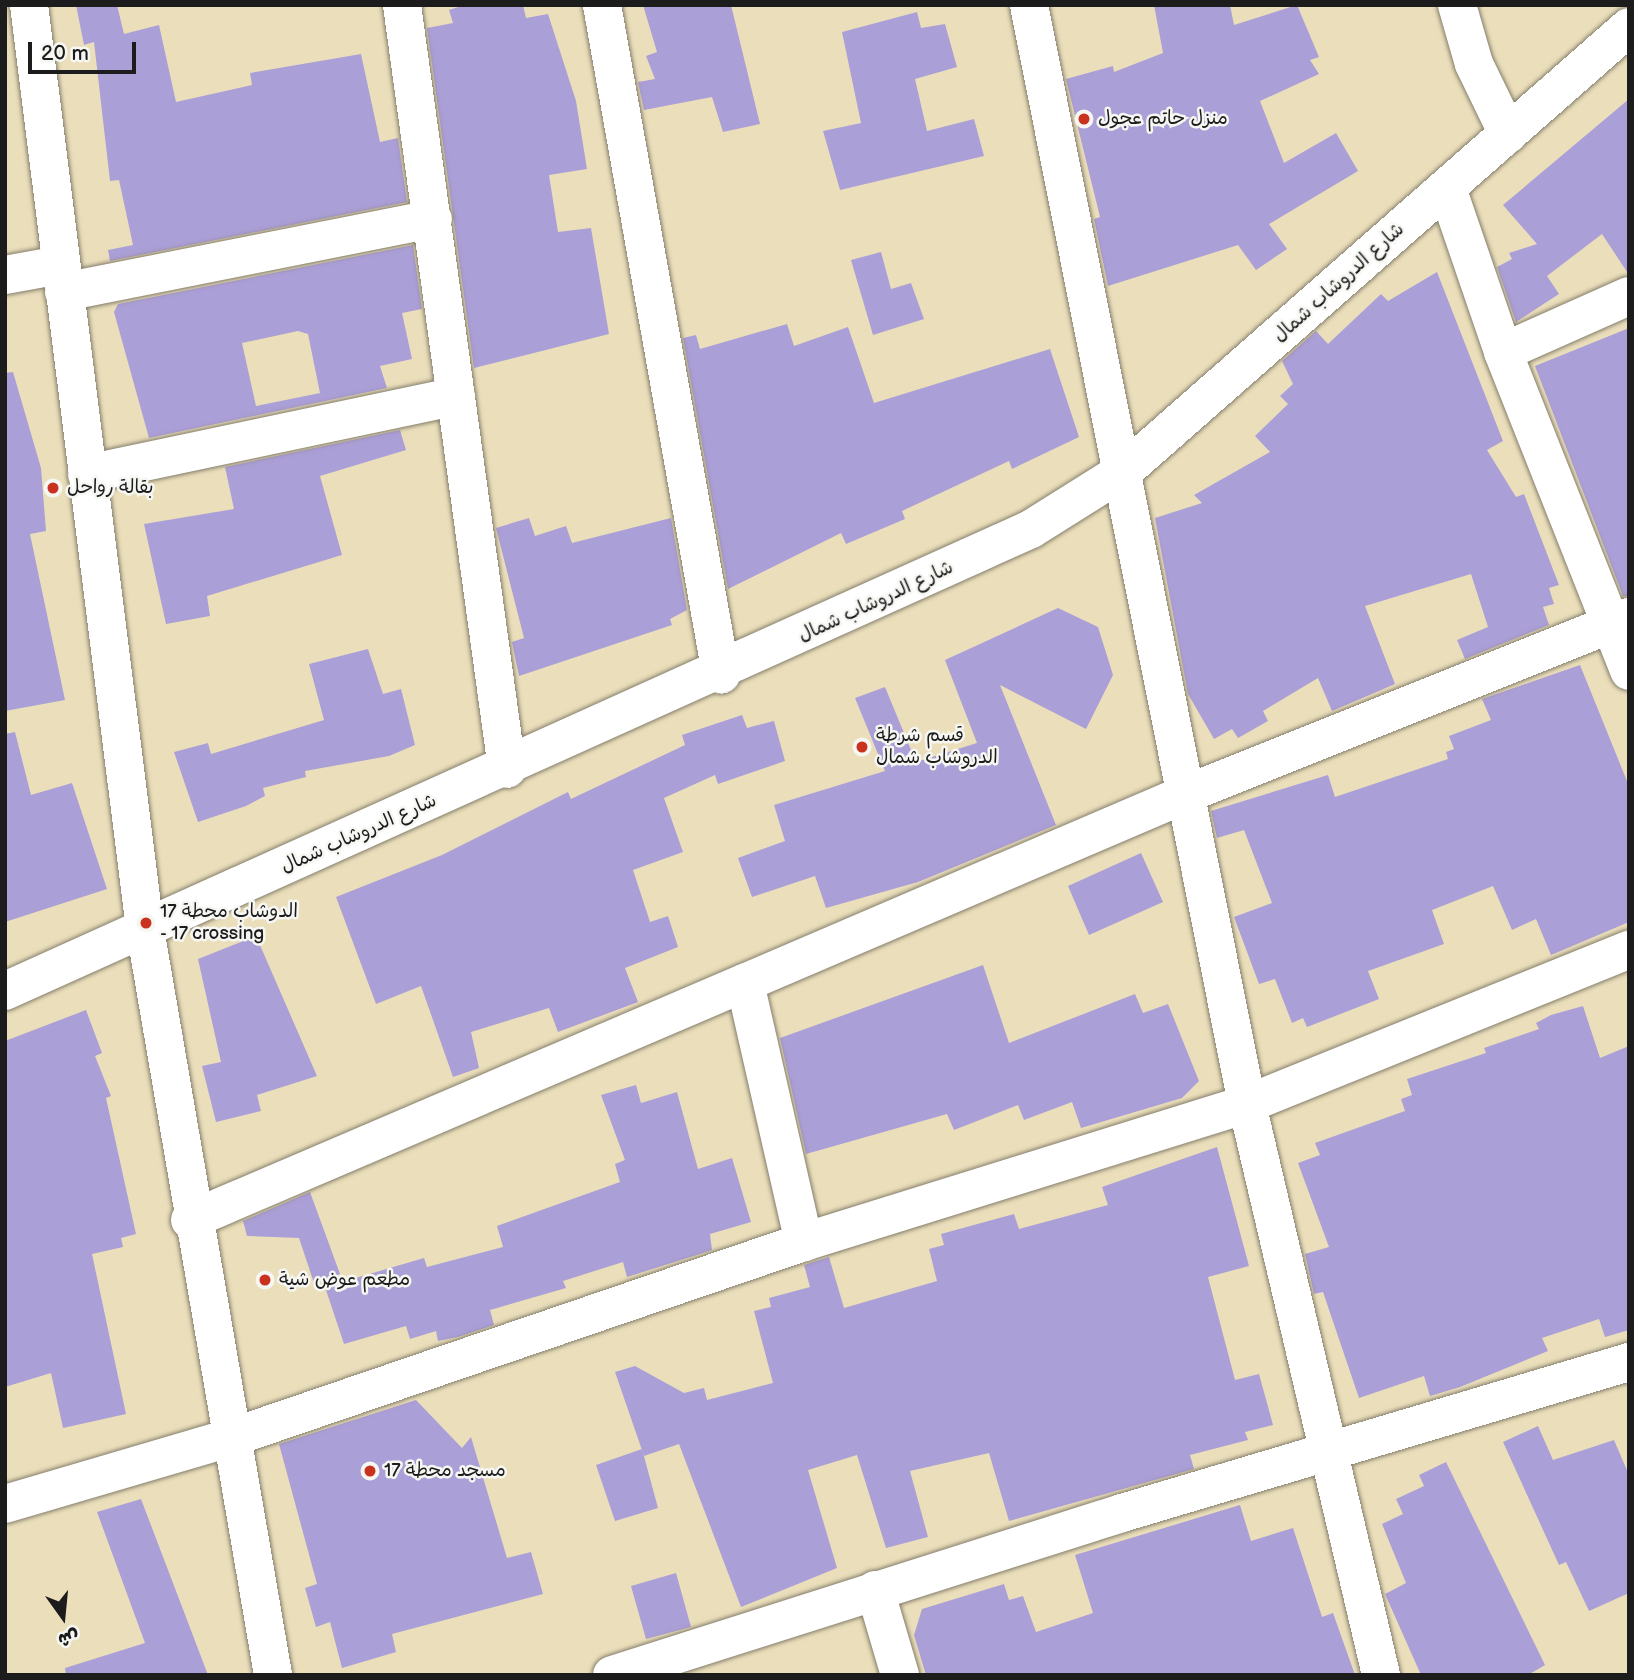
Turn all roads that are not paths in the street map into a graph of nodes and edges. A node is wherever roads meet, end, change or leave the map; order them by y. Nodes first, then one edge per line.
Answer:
1 (29, 5) edge
2 (402, 5) edge
3 (602, 5) edge
4 (1029, 5) edge
5 (1457, 5) edge
6 (1629, 27) edge
7 (1508, 134) junction
8 (1447, 188) junction
9 (433, 219) junction
10 (5, 275) edge
11 (62, 279) junction
12 (1629, 296) edge
13 (1503, 352) junction
14 (456, 396) junction
15 (1125, 470) junction
16 (87, 474) junction
17 (1620, 621) edge
18 (1629, 671) edge
19 (721, 674) junction
20 (507, 769) junction
21 (1186, 794) junction
22 (145, 929) junction
23 (1629, 950) edge
24 (745, 983) junction
25 (5, 991) edge
26 (1247, 1104) junction
27 (190, 1220) junction
28 (804, 1242) junction
29 (1629, 1362) edge
30 (233, 1437) junction
31 (1328, 1456) junction
32 (5, 1504) edge
33 (875, 1590) junction
34 (273, 1675) edge
35 (612, 1675) edge
36 (900, 1675) edge
37 (1381, 1675) edge

1 - 11 street
2 - 9 street
3 - 19 street
4 - 15 street
5 - 7 street
6 - 7 street, شارع الدروشاب شمال
7 - 8 street, شارع الدروشاب شمال
8 - 13 street
8 - 15 street, شارع الدروشاب شمال
9 - 11 street
9 - 14 street
10 - 11 street
11 - 16 street
12 - 13 street
13 - 17 street
14 - 16 street
14 - 20 street
15 - 19 street, شارع الدروشاب شمال
15 - 21 street
16 - 22 street
17 - 18 street
17 - 21 street
19 - 20 street, شارع الدروشاب شمال
20 - 22 street, شارع الدروشاب شمال
21 - 24 street
21 - 26 street
22 - 25 street, شارع الدروشاب شمال
22 - 27 street
23 - 26 street
24 - 27 street
24 - 28 street
26 - 28 street
26 - 31 street
27 - 30 street
28 - 30 street
29 - 31 street
30 - 32 street
30 - 34 street
31 - 33 street
31 - 37 street
33 - 35 street
33 - 36 street

